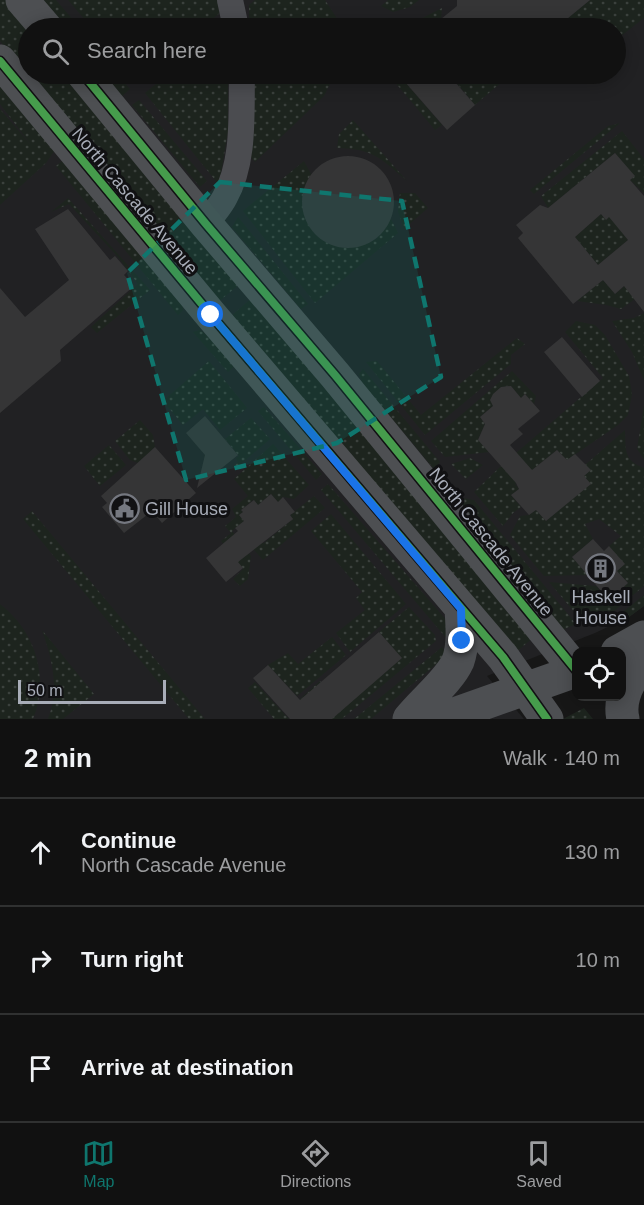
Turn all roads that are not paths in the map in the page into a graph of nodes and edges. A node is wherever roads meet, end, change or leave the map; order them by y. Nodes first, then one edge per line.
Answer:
1 (22, 0) edge
2 (230, 0) edge
3 (37, 18) edge
4 (234, 18) edge
5 (0, 61) edge
6 (18, 83) edge
7 (19, 84) edge
8 (91, 84) edge
9 (242, 84) edge
10 (206, 224) junction
11 (461, 609) junction
12 (644, 637) edge
13 (625, 647) edge
14 (644, 662) edge
15 (572, 665) edge
16 (572, 672) edge
17 (525, 690) junction
18 (603, 701) edge
19 (409, 719) edge
20 (440, 719) edge
21 (547, 719) edge
22 (617, 719) edge
23 (623, 719) edge

1 - 3 main road
2 - 4 lane
5 - 6 main road, North Cascade Avenue
7 - 11 main road, North Cascade Avenue
8 - 10 main road, North Cascade Avenue
9 - 10 lane
10 - 15 main road, North Cascade Avenue
11 - 17 main road, North Cascade Avenue
11 - 19 main road
12 - 13 main road
14 - 23 main road
16 - 17 main road
17 - 20 main road
17 - 21 main road, North Cascade Avenue
18 - 22 main road

